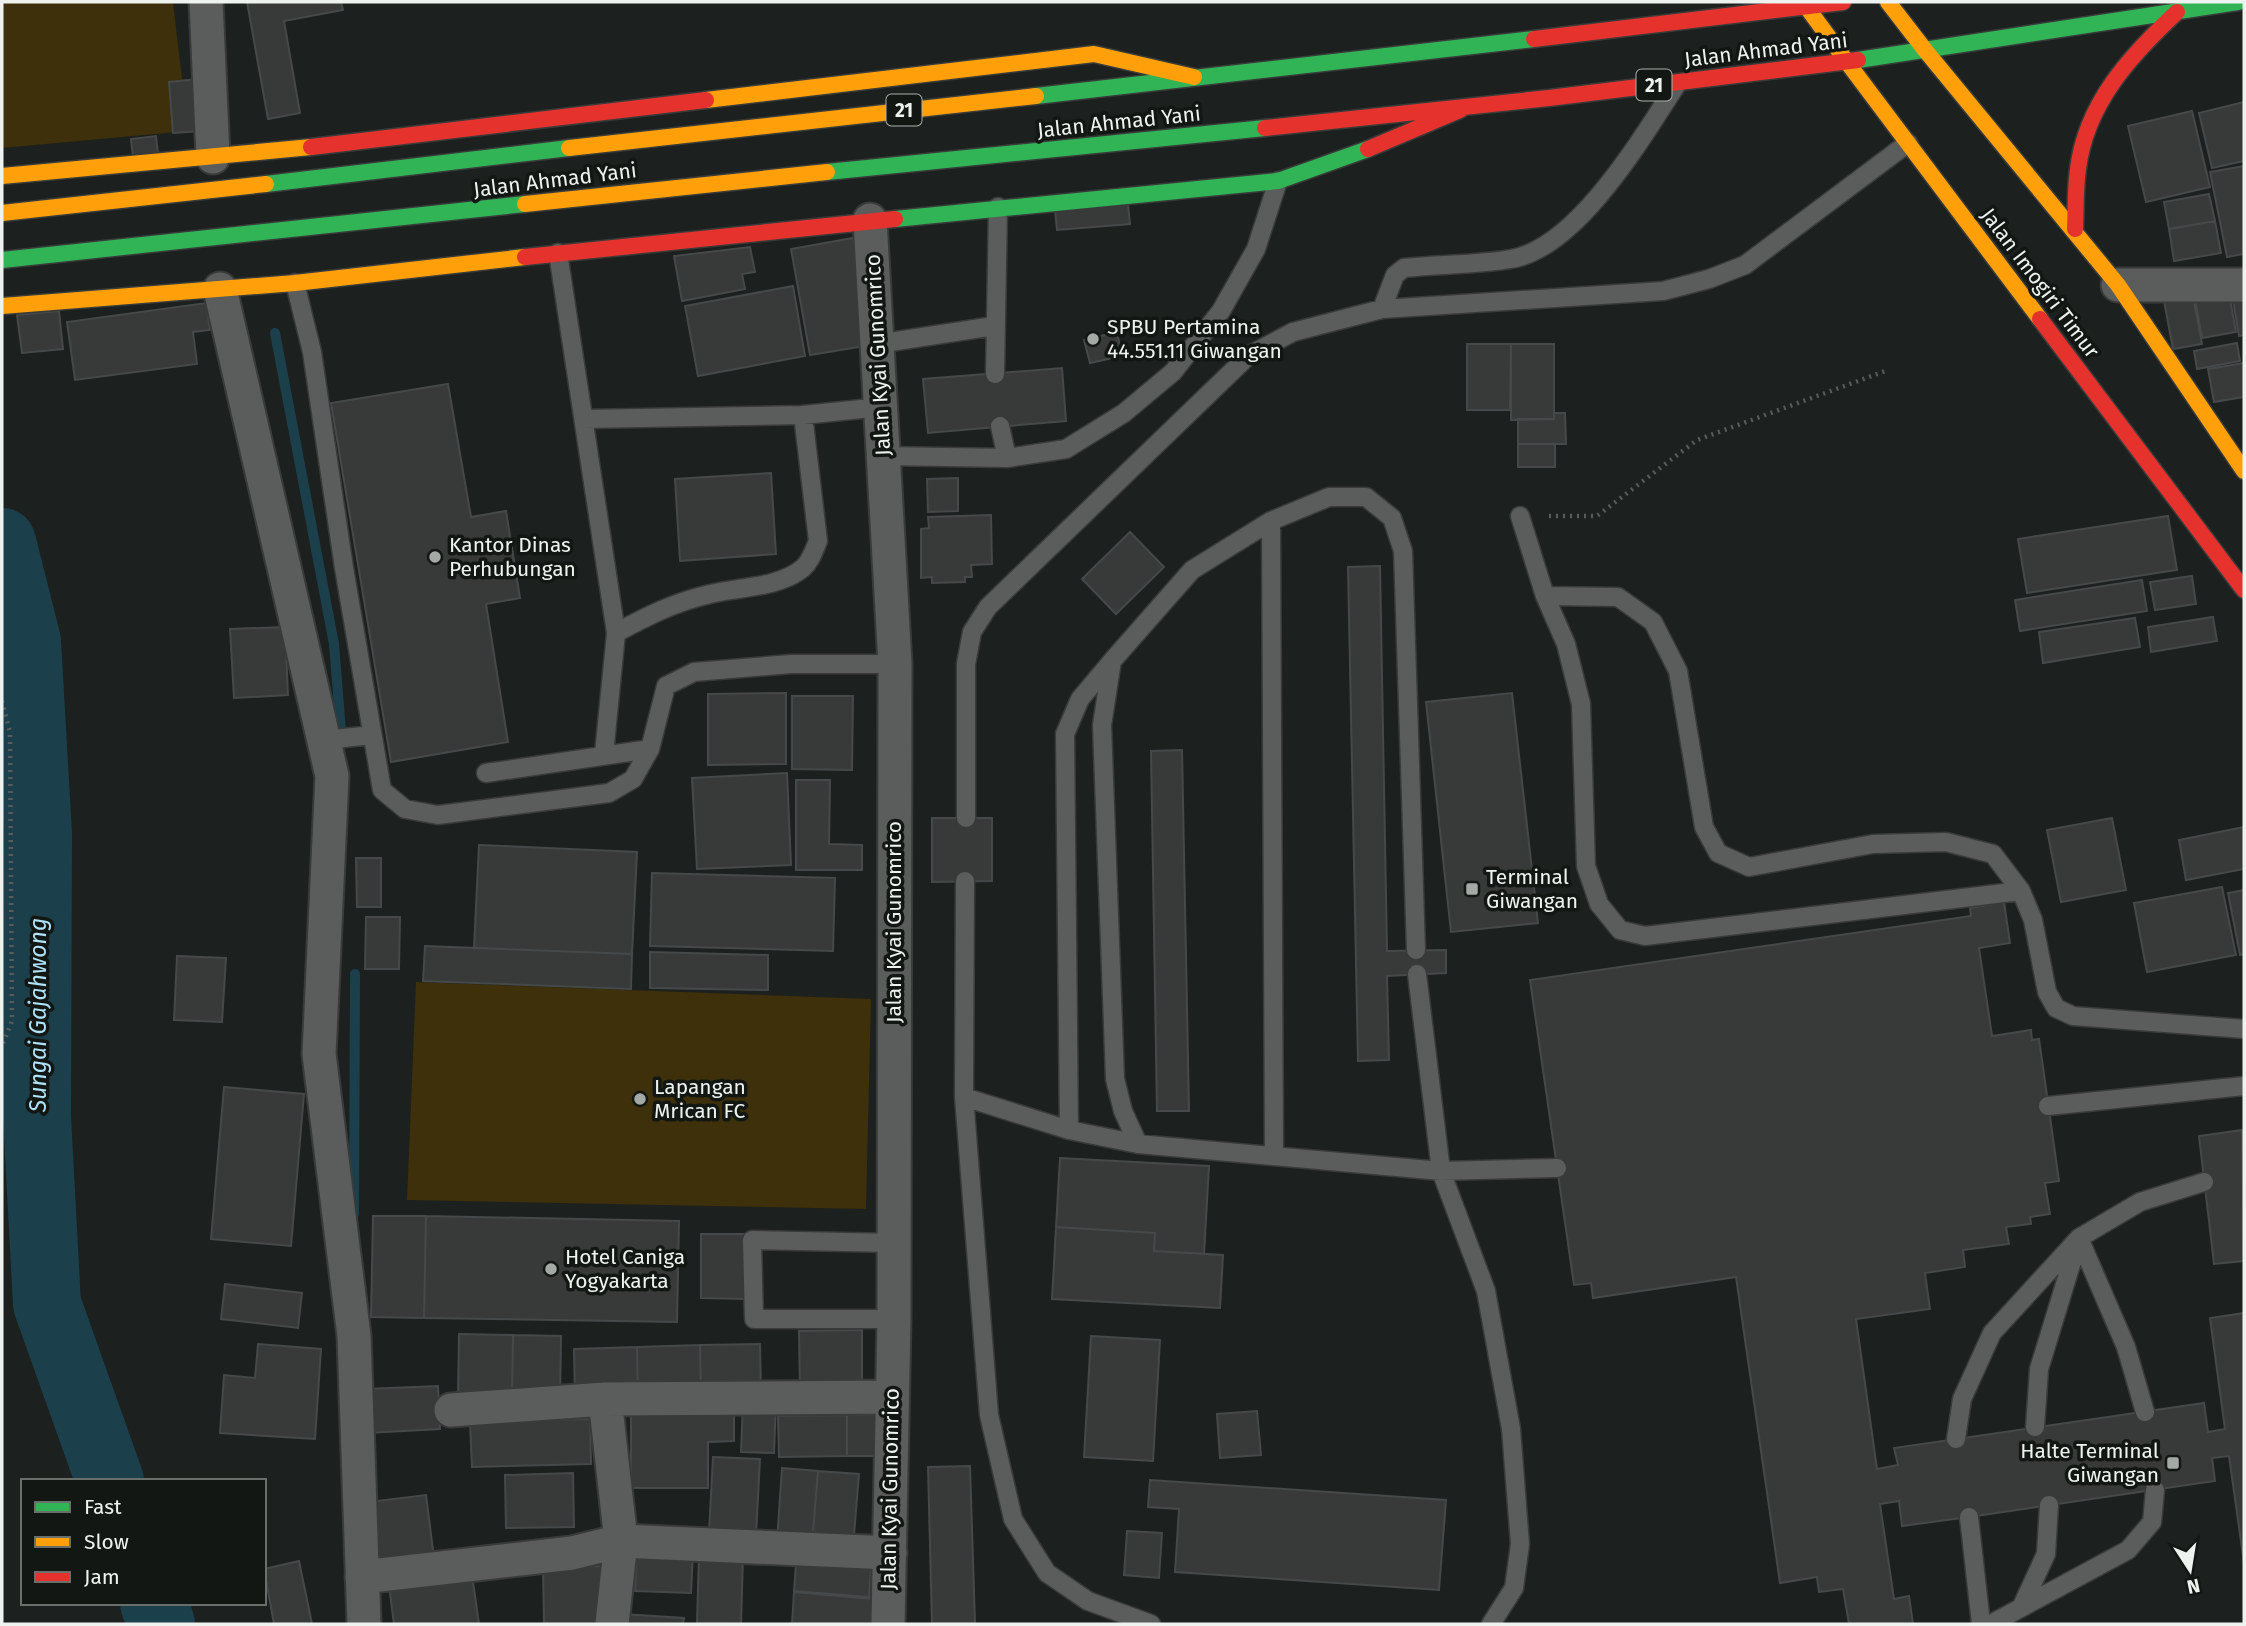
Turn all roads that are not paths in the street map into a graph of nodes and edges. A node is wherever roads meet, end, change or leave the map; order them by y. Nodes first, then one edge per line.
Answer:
1 (206, 2) edge
2 (1843, 2) edge
3 (1888, 2) edge
4 (2238, 2) edge
5 (1804, 4) edge
6 (2177, 12) junction
7 (1925, 50) junction
8 (1847, 62) junction
9 (1202, 79) junction
10 (1678, 82) junction
11 (1462, 109) junction
12 (1909, 143) junction
13 (213, 158) junction
14 (2, 176) edge
15 (1278, 181) junction
16 (999, 207) junction
17 (2, 213) edge
18 (870, 220) junction
19 (2075, 229) junction
20 (558, 253) junction
21 (2, 260) edge
22 (295, 283) junction
23 (2118, 285) junction
24 (2244, 285) edge
25 (220, 289) junction
26 (2, 306) edge
27 (1382, 309) junction
28 (995, 326) junction
29 (877, 344) junction
30 (995, 374) dead end
31 (881, 407) junction
32 (803, 415) junction
33 (584, 419) junction
34 (1000, 426) dead end
35 (883, 456) junction
36 (1007, 458) junction
37 (2244, 471) edge
38 (1520, 516) road end
39 (1271, 521) junction
40 (2244, 590) edge
41 (1545, 596) junction
42 (616, 633) junction
43 (1112, 662) junction
44 (895, 664) junction
45 (365, 736) junction
46 (330, 739) junction
47 (650, 749) junction
48 (604, 754) junction
49 (486, 773) dead end
50 (966, 818) dead end
51 (965, 881) dead end
52 (2021, 891) junction
53 (1416, 950) dead end
54 (1417, 974) dead end
55 (2244, 1029) edge
56 (2244, 1086) edge
57 (964, 1097) junction
58 (2048, 1106) dead end
59 (1069, 1130) junction
60 (1138, 1144) junction
61 (1273, 1156) junction
62 (1556, 1168) dead end
63 (1441, 1171) junction
64 (2204, 1182) dead end
65 (2079, 1238) junction
66 (894, 1243) junction
67 (894, 1319) junction
68 (892, 1397) junction
69 (605, 1399) junction
70 (451, 1410) dead end
71 (2145, 1412) dead end
72 (2035, 1427) dead end
73 (1956, 1439) dead end
74 (2155, 1490) dead end
75 (2049, 1505) dead end
76 (1969, 1517) dead end
77 (621, 1541) junction
78 (890, 1553) junction
79 (362, 1577) junction
80 (2021, 1608) junction
81 (364, 1624) edge
82 (612, 1624) edge
83 (888, 1624) edge
84 (1152, 1624) edge
85 (1491, 1624) edge
86 (1980, 1624) edge
87 (1991, 1624) edge

1 - 13 street
2 - 5 main road, Jalan Ahmad Yani / 21
3 - 7 main road
4 - 6 main road, Jalan Ahmad Yani / 21
5 - 8 main road, Jalan Imogiri Timur
5 - 9 main road, Jalan Ahmad Yani / 21
6 - 7 main road, Jalan Ahmad Yani / 21
6 - 19 main road
7 - 8 main road, Jalan Ahmad Yani / 21
7 - 19 main road
8 - 10 main road, Jalan Ahmad Yani / 21
8 - 12 main road, Jalan Imogiri Timur
9 - 13 main road
9 - 17 main road, Jalan Ahmad Yani / 21
10 - 11 main road, Jalan Ahmad Yani / 21
10 - 27 lane
11 - 15 main road
11 - 21 main road, Jalan Ahmad Yani / 21
12 - 27 lane
12 - 40 main road, Jalan Imogiri Timur
13 - 14 main road
15 - 16 main road
15 - 36 lane
16 - 18 main road
16 - 28 lane
18 - 20 main road
18 - 29 street, Jalan Kyai Gunomrico
19 - 23 main road
20 - 22 main road
20 - 33 lane
22 - 25 main road
22 - 45 lane
23 - 24 street
23 - 37 main road
25 - 26 main road
25 - 46 street
27 - 50 lane
28 - 29 lane
28 - 30 lane
29 - 31 street, Jalan Kyai Gunomrico
31 - 32 lane
31 - 35 street, Jalan Kyai Gunomrico
32 - 33 lane
32 - 42 lane
33 - 42 lane
34 - 36 lane
35 - 36 lane
35 - 44 street, Jalan Kyai Gunomrico
38 - 41 lane
39 - 43 lane
39 - 53 lane
39 - 61 lane
41 - 52 lane
41 - 52 lane
42 - 48 lane
43 - 59 lane
43 - 60 lane
44 - 47 lane
44 - 66 street, Jalan Kyai Gunomrico
45 - 46 lane
45 - 47 lane
46 - 79 street
47 - 48 lane
48 - 49 lane
51 - 57 lane
52 - 55 lane
54 - 63 lane
56 - 58 lane
57 - 59 lane
57 - 84 lane
59 - 60 lane
60 - 61 lane
61 - 63 lane
62 - 63 lane
63 - 85 lane
64 - 65 lane
65 - 71 lane
65 - 72 lane
65 - 73 lane
66 - 67 street, Jalan Kyai Gunomrico
66 - 67 lane
67 - 68 street, Jalan Kyai Gunomrico
68 - 69 street
68 - 78 street, Jalan Kyai Gunomrico
69 - 70 street
69 - 77 street
74 - 80 lane
75 - 80 lane
76 - 86 lane
77 - 78 street
77 - 79 street
77 - 82 street
78 - 83 street, Jalan Kyai Gunomrico
79 - 81 street
80 - 87 lane

